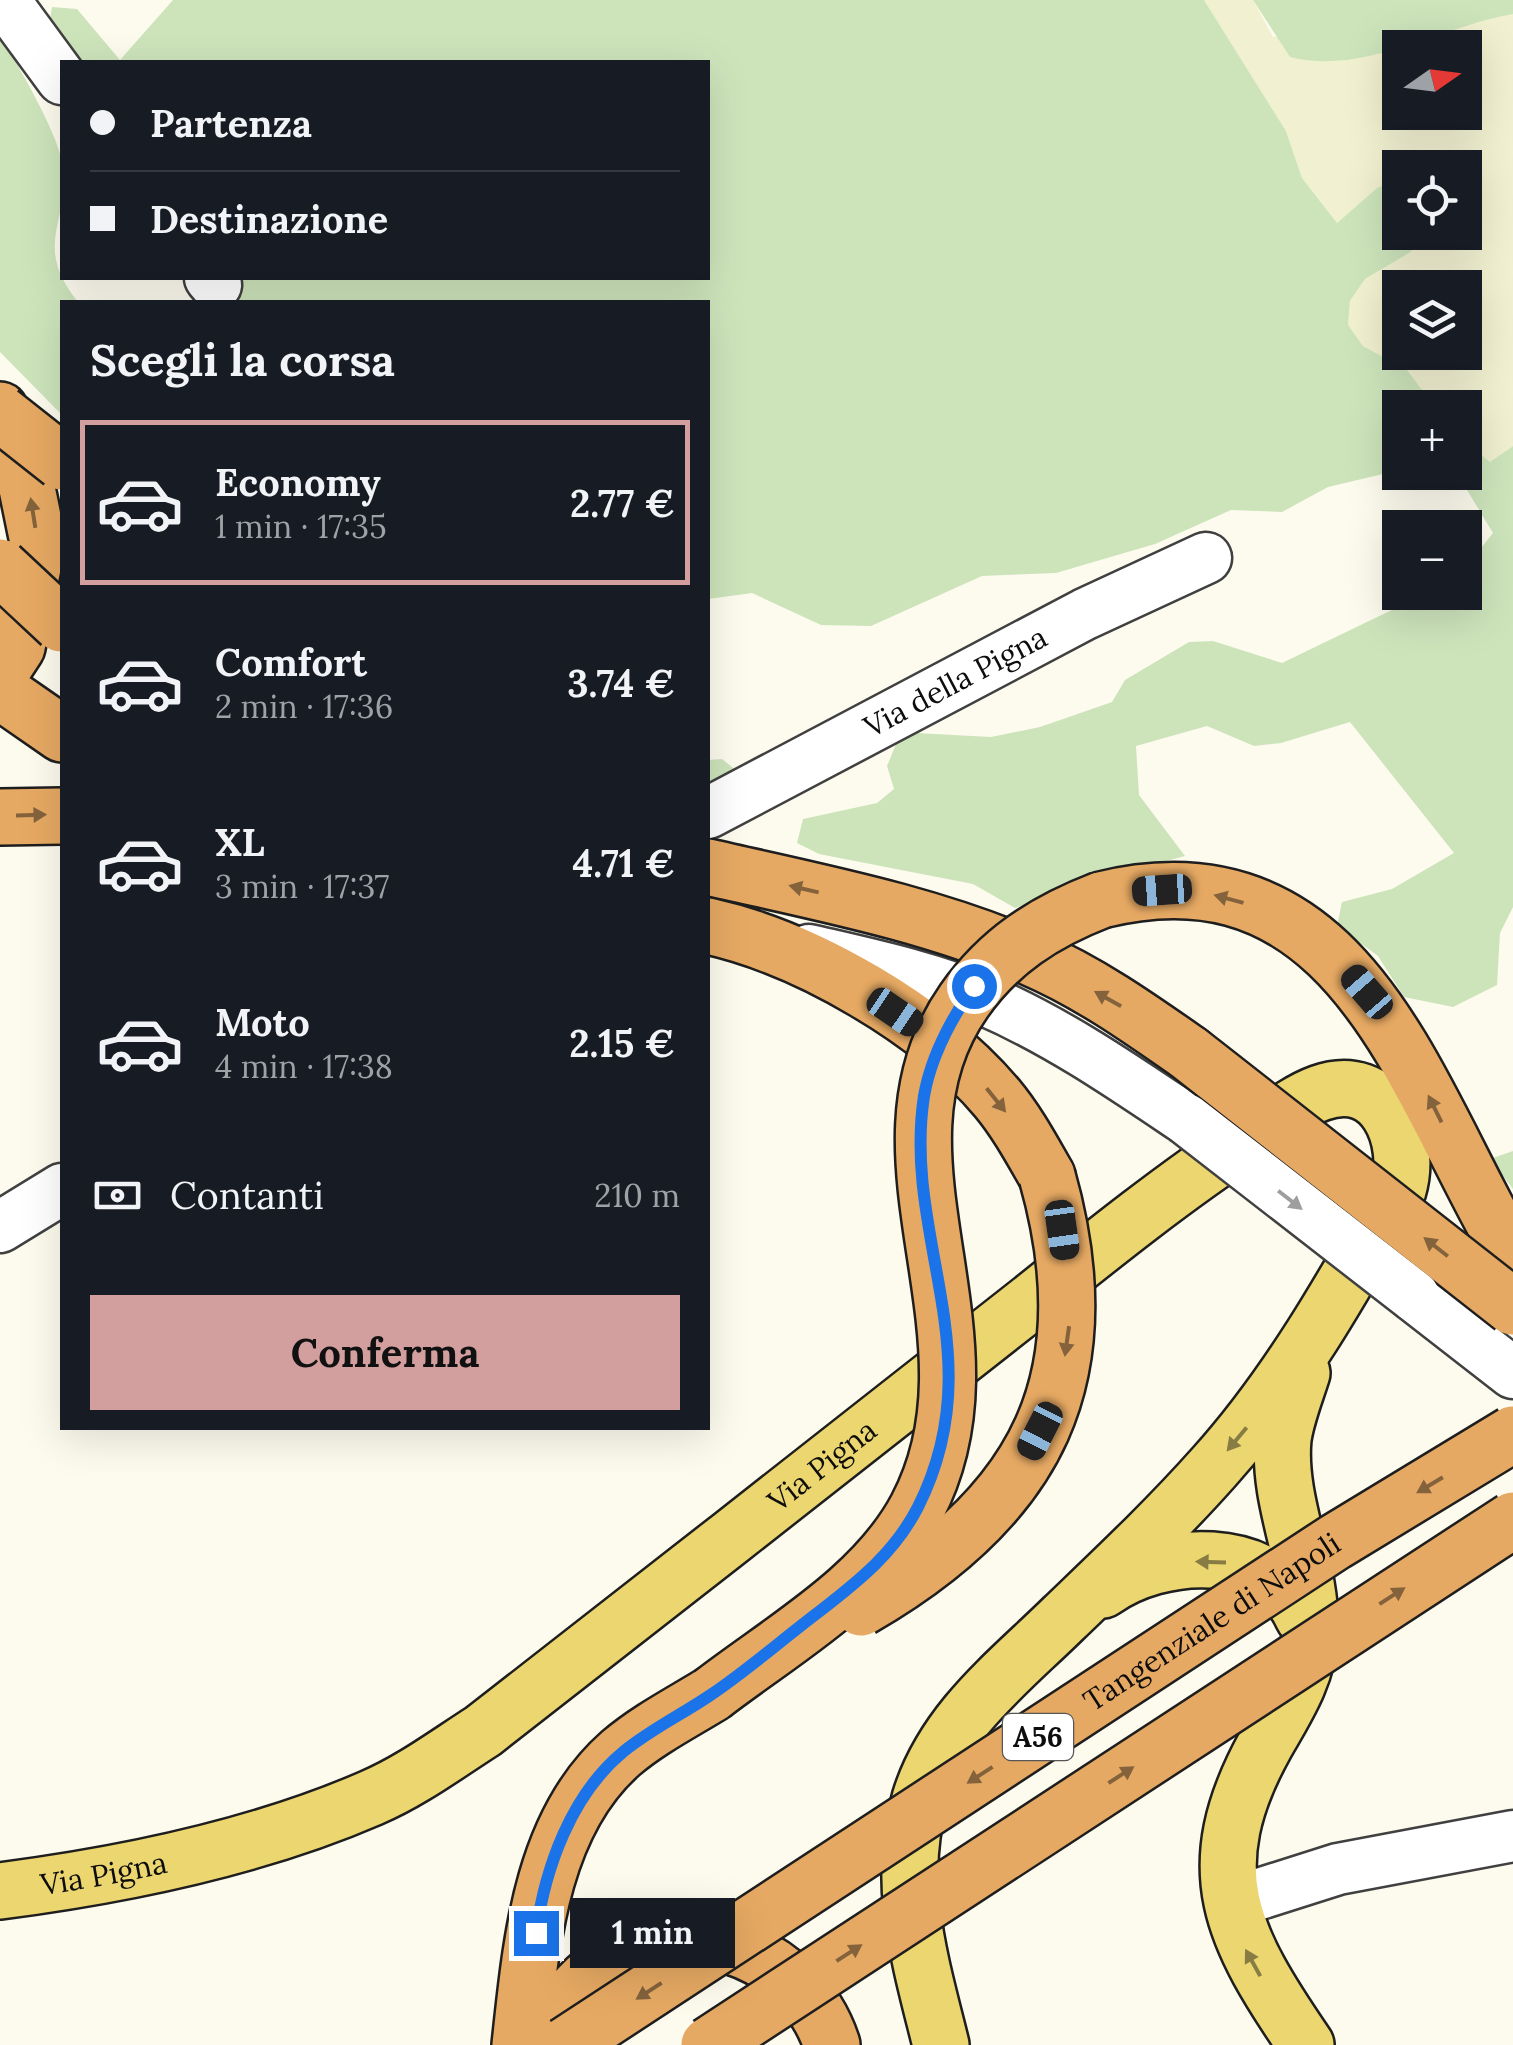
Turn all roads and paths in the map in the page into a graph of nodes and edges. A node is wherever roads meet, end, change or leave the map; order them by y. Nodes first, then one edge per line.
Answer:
1 (4, 0) edge
2 (60, 75) edge
3 (0, 412) edge
4 (60, 460) edge
5 (1206, 558) dead end
6 (0, 567) edge
7 (60, 622) edge
8 (22, 702) edge
9 (710, 812) edge
10 (60, 816) edge
11 (0, 817) edge
12 (718, 870) edge
13 (724, 930) edge
14 (60, 1191) edge
15 (0, 1227) edge
16 (1513, 1257) edge
17 (1513, 1306) edge
18 (1315, 1332) junction
19 (1513, 1373) edge
20 (1513, 1434) edge
21 (1513, 1520) edge
22 (1066, 1616) junction
23 (1310, 1633) junction
24 (712, 1694) junction
25 (1513, 1836) edge
26 (0, 1891) edge
27 (1231, 1903) junction
28 (1293, 2033) edge
29 (520, 2045) edge
30 (538, 2045) edge
31 (566, 2045) edge
32 (709, 2045) edge
33 (832, 2045) edge
34 (941, 2045) edge

1 - 2 street
3 - 4 highway, bridge
8 -> 3 highway
5 - 9 street, Via della Pigna
6 - 7 highway, bridge
11 -> 10 highway
17 -> 12 highway, bridge
13 -> 19 street, bridge
13 -> 24 highway, bridge
14 - 15 street
16 -> 24 highway, bridge
18 -> 22 main road, Via Pigna
18 - 23 main road, Via Pigna
18 - 26 main road, Via Pigna
20 -> 31 highway, Tangenziale di Napoli / A56, bridge
32 -> 21 highway, A56, bridge
23 -> 22 main road, Via Pigna
22 - 34 main road, Via Pigna
23 - 27 main road, Via Pigna
24 - 29 highway
25 - 27 street
28 -> 27 main road, Via Pigna
30 - 33 highway, bridge

